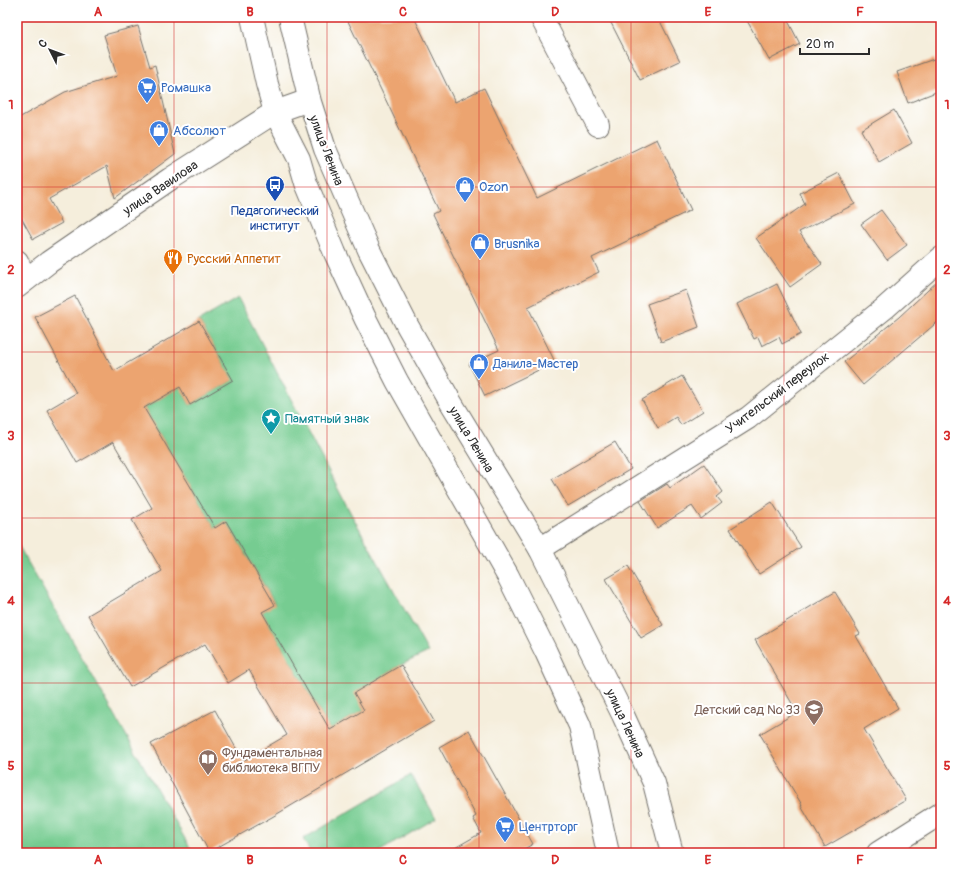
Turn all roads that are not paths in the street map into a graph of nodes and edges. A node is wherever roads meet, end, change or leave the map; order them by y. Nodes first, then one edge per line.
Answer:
1 (252, 17) edge
2 (290, 17) edge
3 (541, 17) edge
4 (309, 100) junction
5 (275, 112) junction
6 (598, 125) dead end
7 (941, 258) edge
8 (20, 276) edge
9 (540, 549) junction
10 (941, 813) edge
11 (608, 853) edge
12 (672, 853) edge
13 (878, 853) edge

1 - 5 main road
2 - 4 main road, улица Ленина
3 - 6 main road
4 - 5 main road, улица Вавилова
4 - 9 main road, улица Ленина
5 - 8 main road, улица Вавилова
5 - 11 main road
7 - 9 main road, Учительский переулок
9 - 12 main road, улица Ленина
10 - 13 main road

